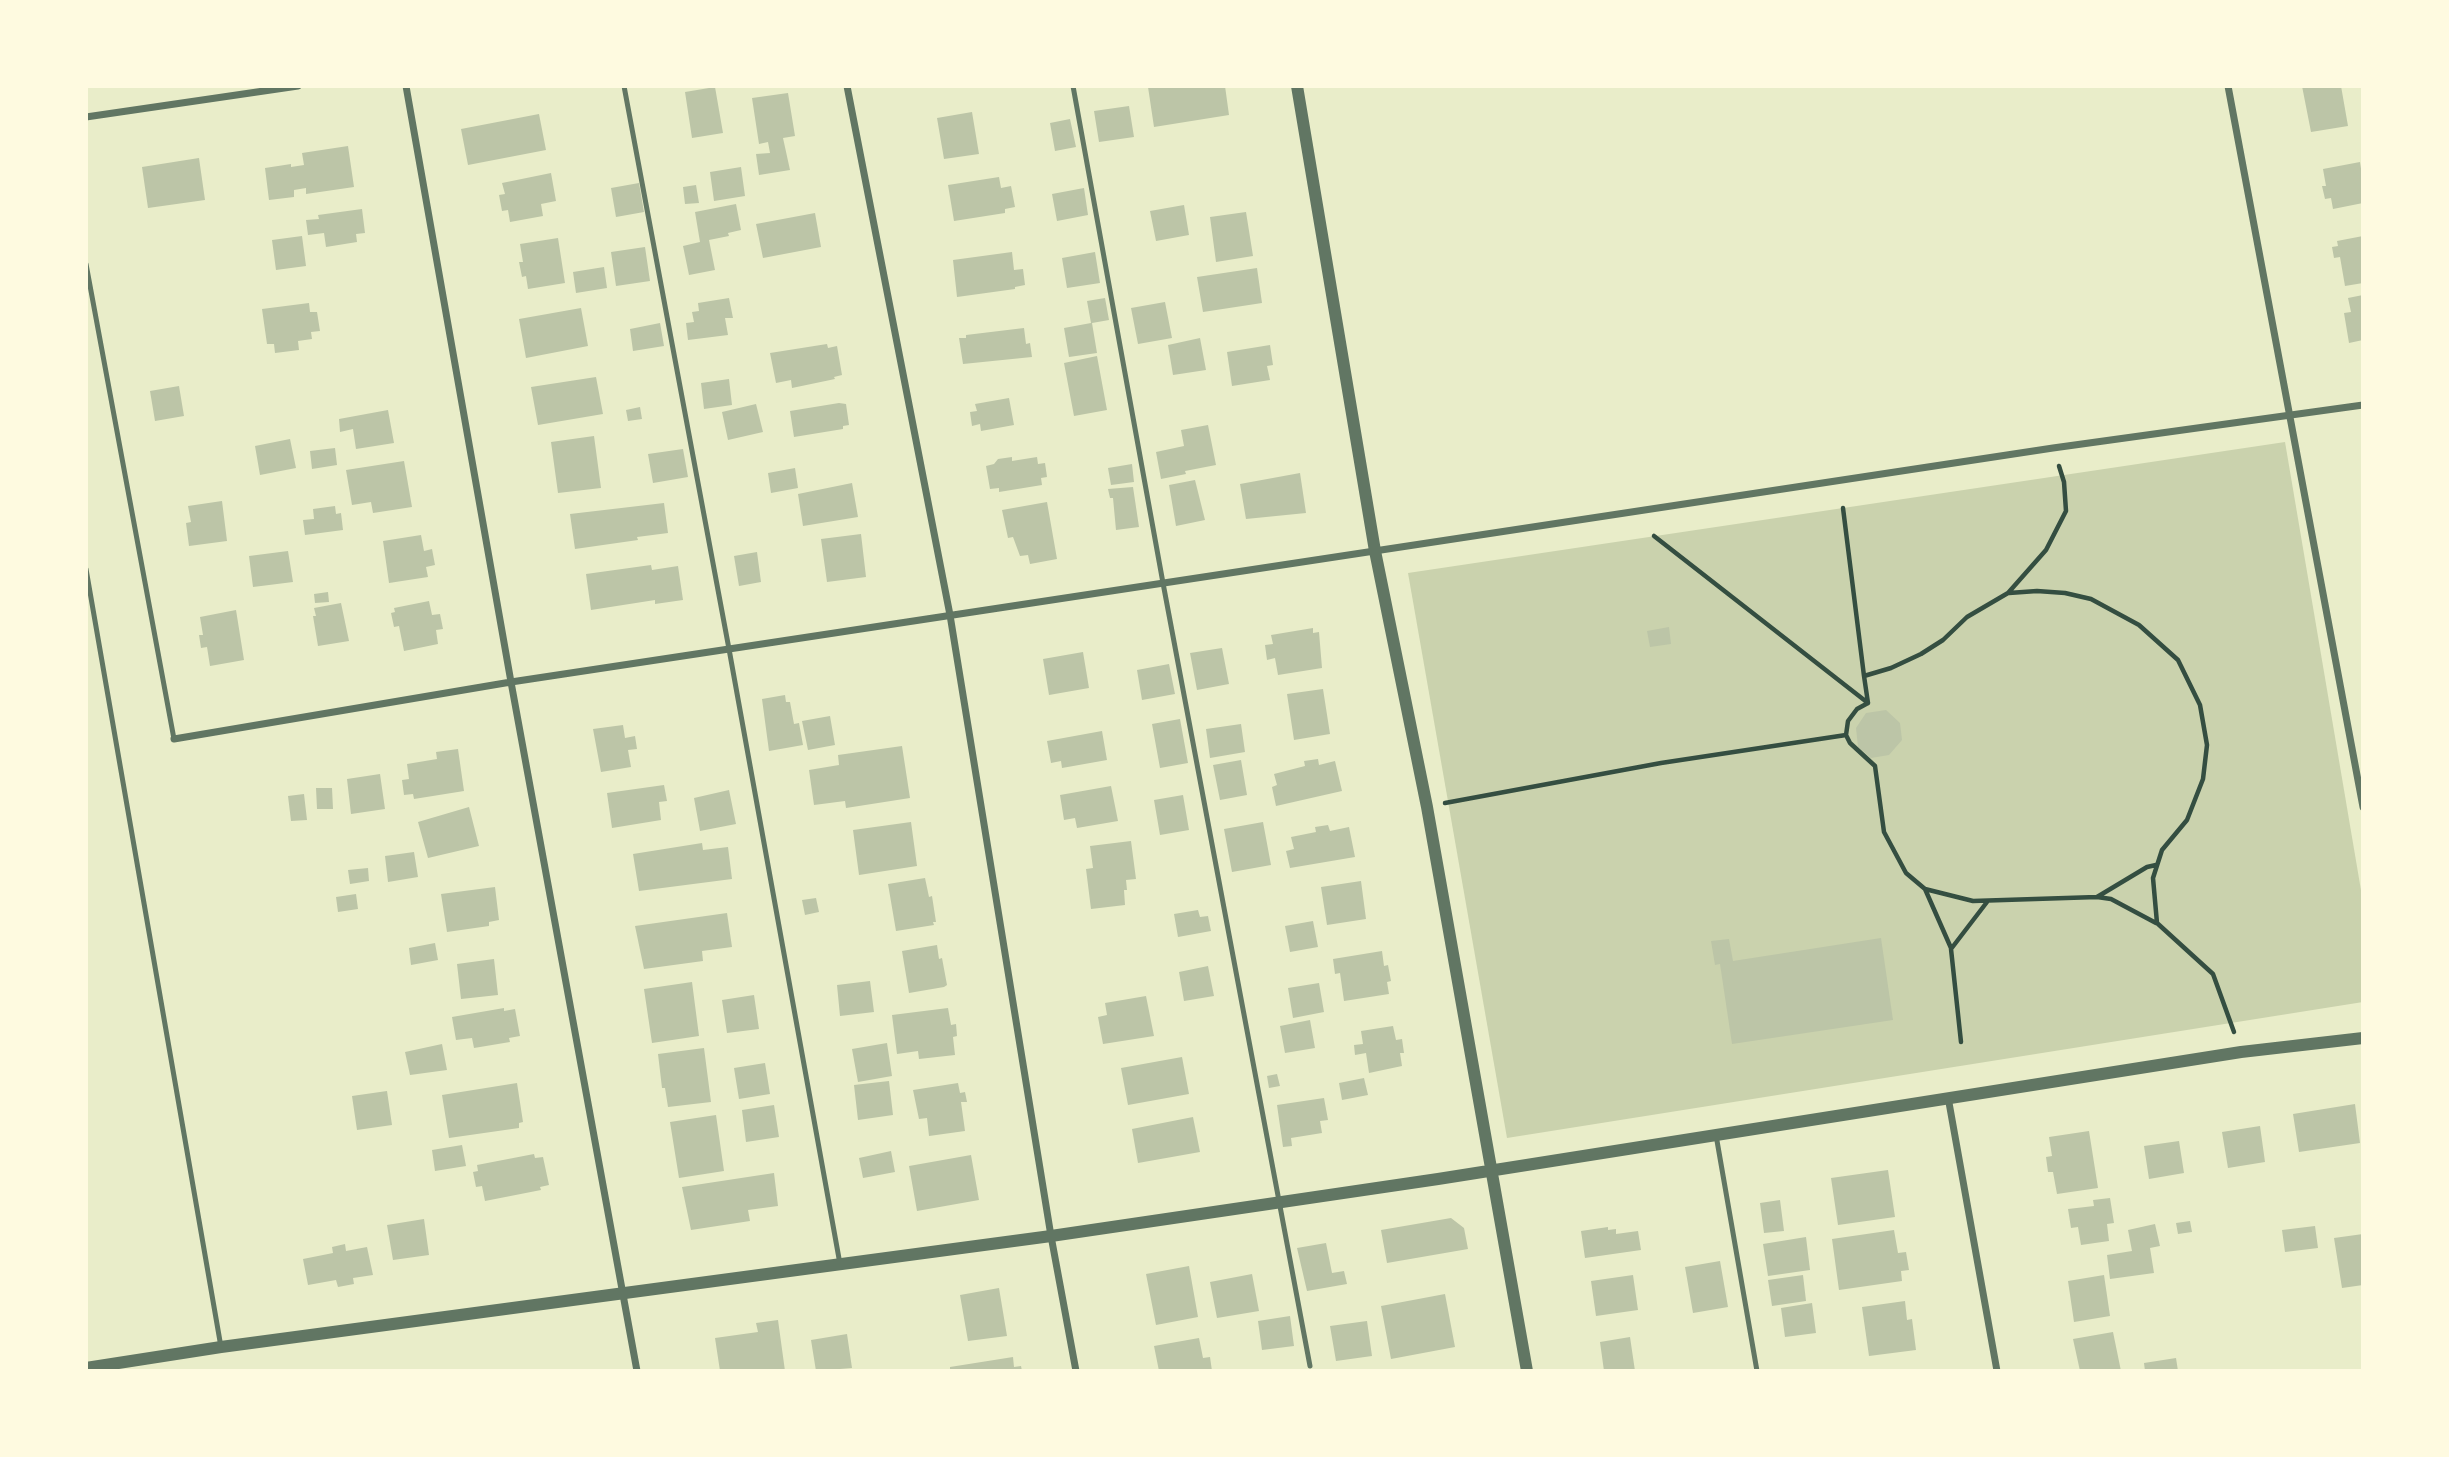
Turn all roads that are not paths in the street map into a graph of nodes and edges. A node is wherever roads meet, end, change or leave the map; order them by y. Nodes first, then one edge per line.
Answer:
1 (298, 86) edge
2 (406, 86) edge
3 (624, 86) edge
4 (847, 86) edge
5 (1073, 86) edge
6 (1297, 86) edge
7 (2228, 86) edge
8 (86, 117) edge
9 (86, 264) edge
10 (2363, 405) edge
11 (2290, 416) junction
12 (1375, 551) junction
13 (86, 569) edge
14 (1163, 583) junction
15 (950, 615) junction
16 (729, 649) junction
17 (511, 682) junction
18 (174, 739) joint
19 (2363, 807) edge
20 (2363, 1038) edge
21 (1948, 1097) junction
22 (1716, 1135) junction
23 (1490, 1171) junction
24 (1278, 1202) junction
25 (1051, 1237) junction
26 (840, 1264) junction
27 (623, 1292) junction
28 (221, 1347) junction
29 (1310, 1366) dead end
30 (86, 1368) edge
31 (637, 1371) edge
32 (1076, 1371) edge
33 (1527, 1371) edge
34 (1757, 1371) edge
35 (1997, 1371) edge

1 - 8 street
2 - 17 street
3 - 16 lane
4 - 15 street
5 - 14 lane
6 - 12 street
7 - 11 street
9 - 18 lane
10 - 11 street
11 - 12 street
11 - 19 street
12 - 14 street
12 - 23 street
13 - 28 lane
14 - 15 street
14 - 24 lane
15 - 16 street
15 - 25 street
16 - 17 street
16 - 26 lane
17 - 18 street
17 - 27 street
20 - 21 street
21 - 22 street
21 - 35 street
22 - 23 street
22 - 34 lane
23 - 24 street
23 - 33 street
24 - 25 street
24 - 29 lane
25 - 26 street
25 - 32 street
26 - 27 street
27 - 28 street
27 - 31 street
28 - 30 street

